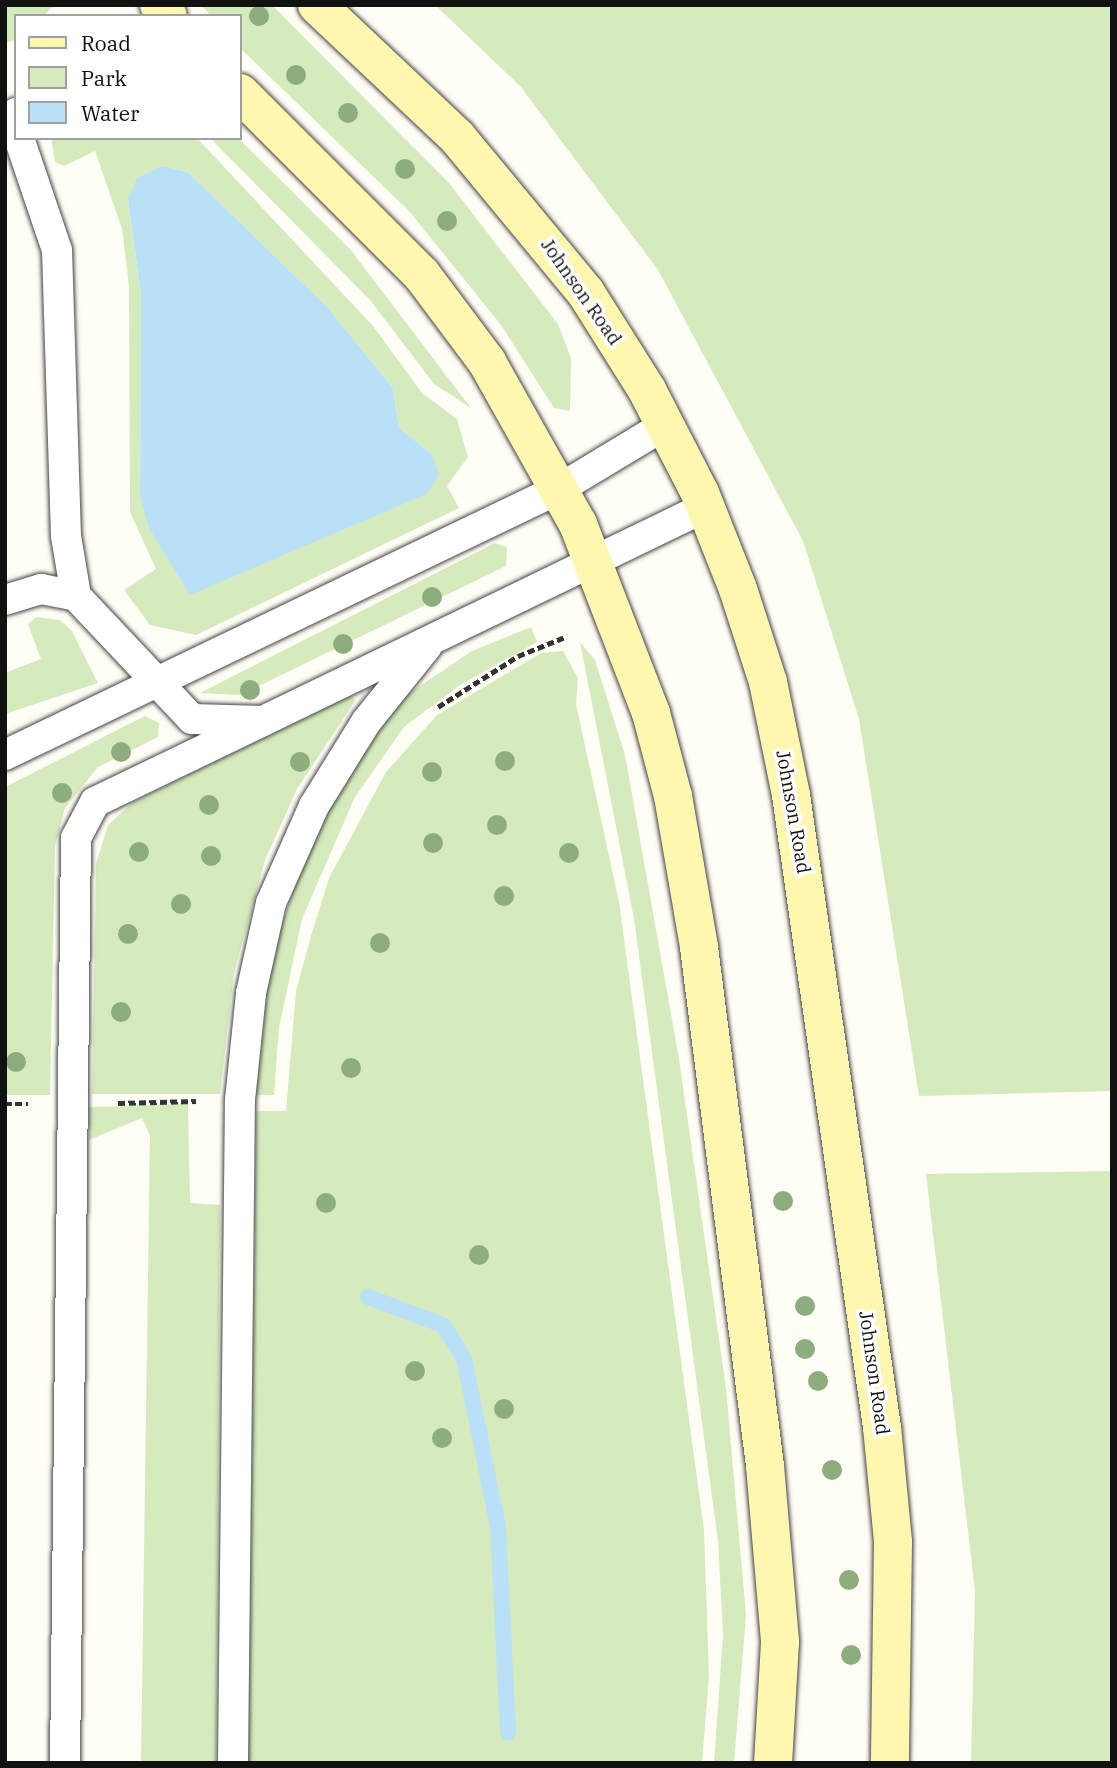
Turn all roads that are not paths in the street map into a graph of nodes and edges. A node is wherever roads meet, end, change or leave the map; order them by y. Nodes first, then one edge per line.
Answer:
1 (317, 5) edge
2 (242, 95) edge
3 (19, 140) edge
4 (665, 425) junction
5 (559, 489) junction
6 (706, 507) junction
7 (593, 563) junction
8 (76, 596) junction
9 (5, 600) edge
10 (433, 638) junction
11 (160, 679) junction
12 (263, 721) junction
13 (5, 755) edge
14 (65, 1763) edge
15 (233, 1763) edge
16 (773, 1763) edge
17 (890, 1763) edge

1 - 4 main road, Johnson Road
2 - 5 main road
3 - 8 lane
4 - 5 lane
4 - 6 main road, Johnson Road
5 - 7 main road
5 - 11 lane
6 - 7 lane
6 - 17 main road, Johnson Road
7 - 10 lane
7 - 16 main road
8 - 9 lane
8 - 11 lane
10 - 12 lane
10 - 15 lane
11 - 12 lane
11 - 13 lane
12 - 14 lane

